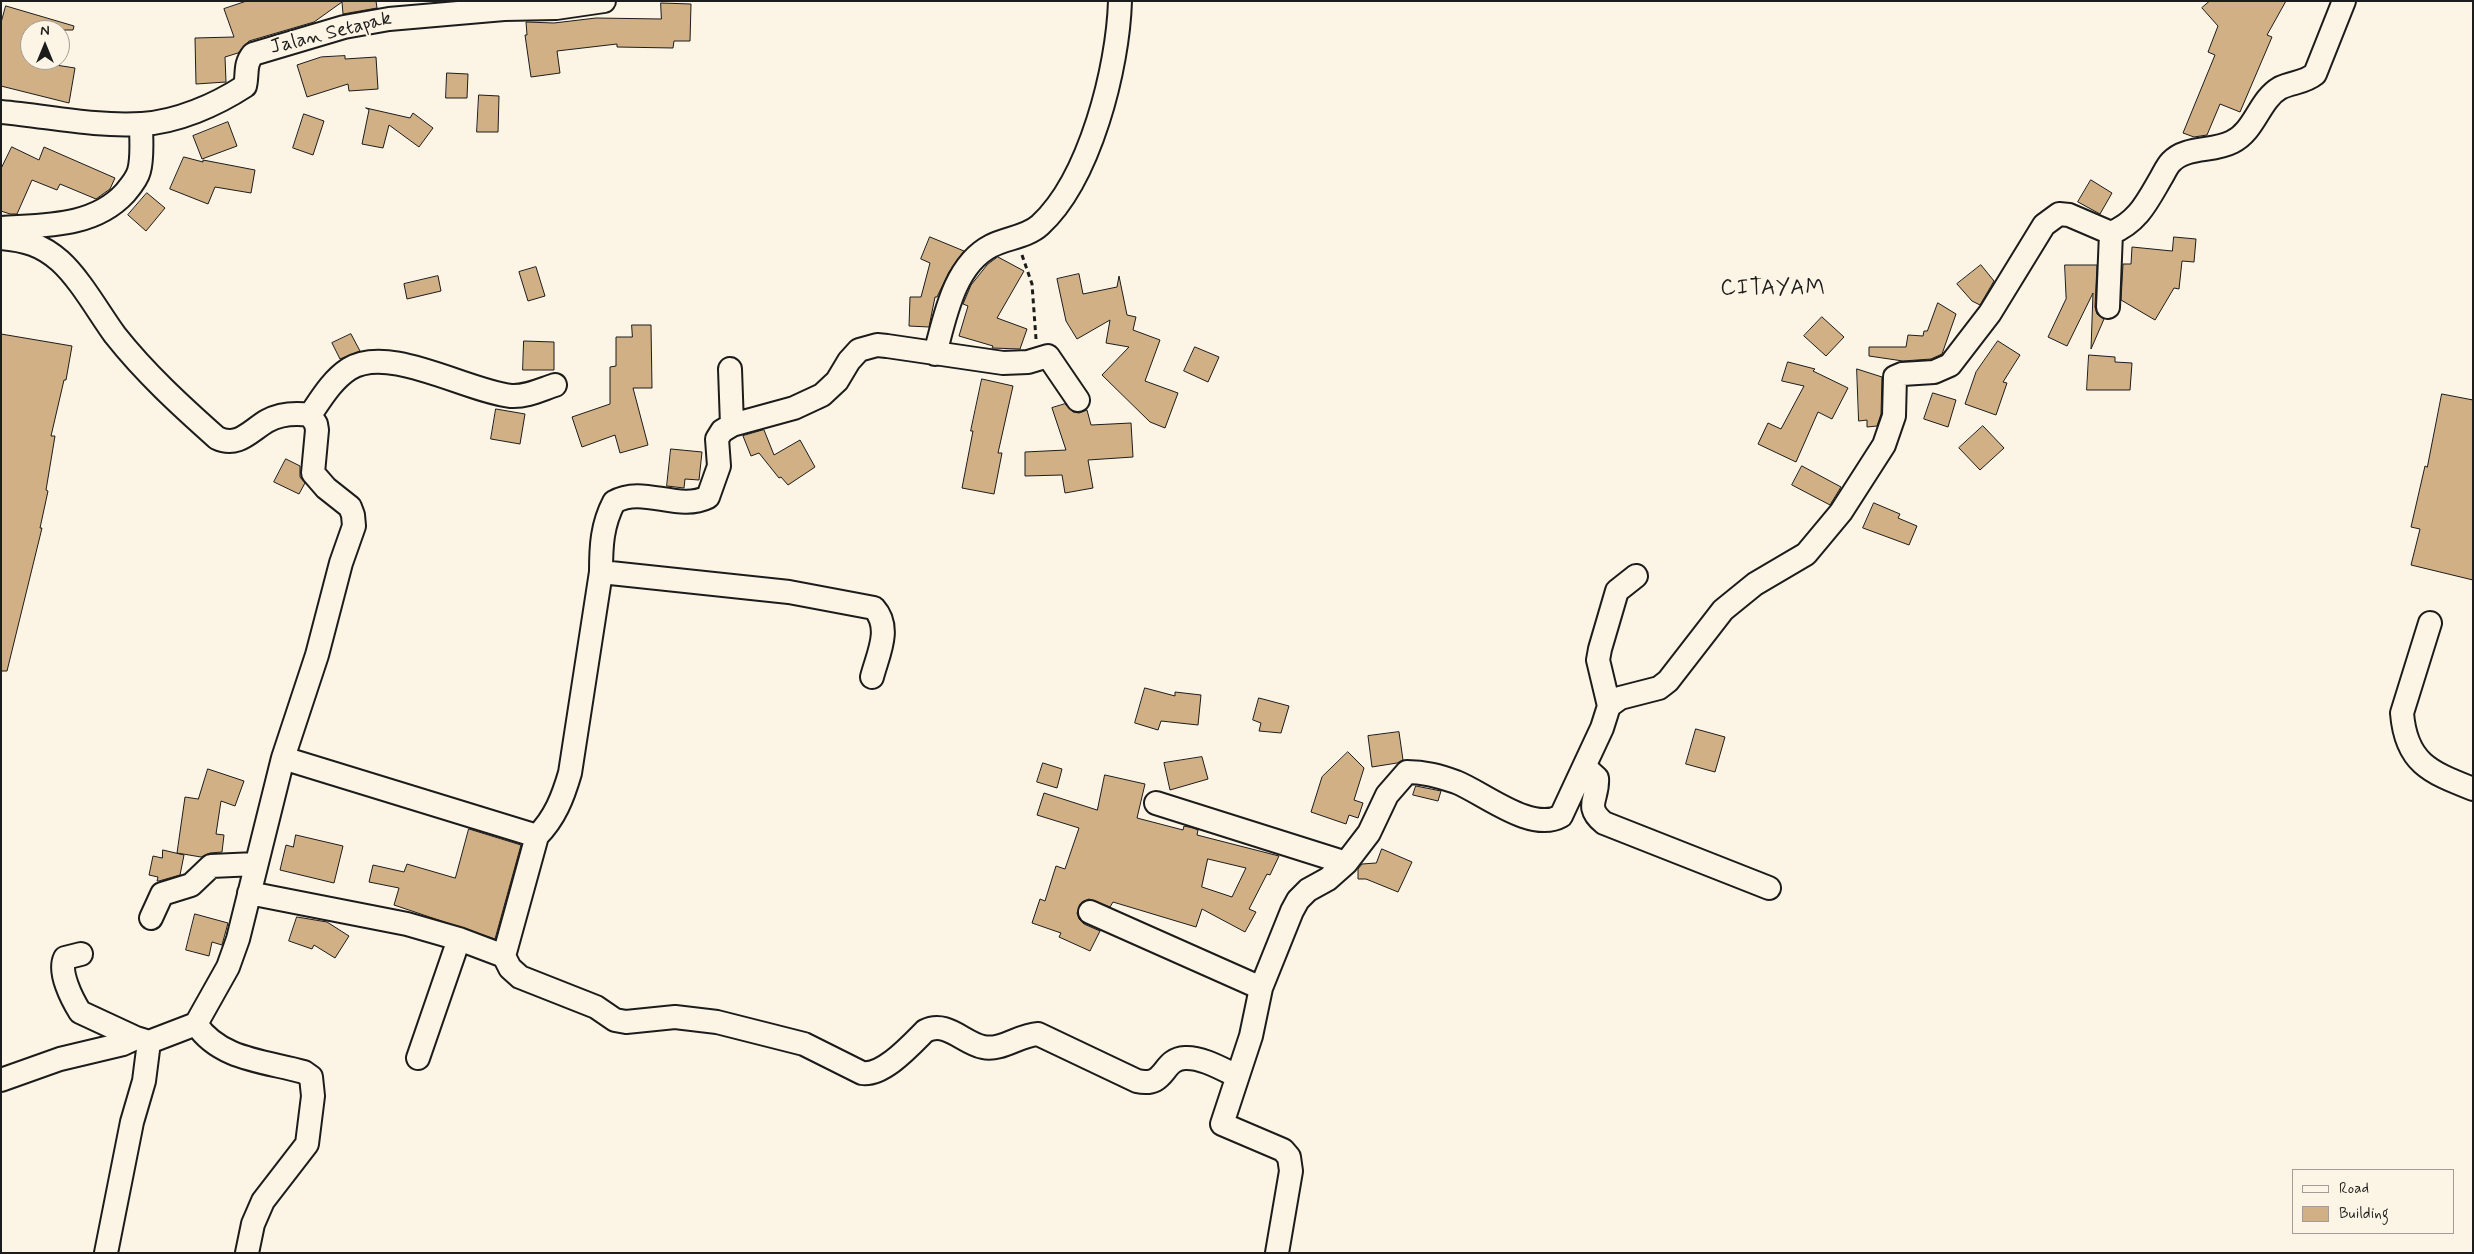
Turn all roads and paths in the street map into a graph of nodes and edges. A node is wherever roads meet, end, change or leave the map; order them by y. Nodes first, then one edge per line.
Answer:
1 (604, 1) edge
2 (1120, 1) edge
3 (2344, 1) edge
4 (1, 112) edge
5 (141, 124) junction
6 (1, 228) edge
7 (2111, 233) junction
8 (1, 238) edge
9 (1016, 238) junction
10 (2108, 307) dead end
11 (935, 354) junction
12 (1048, 356) junction
13 (730, 369) dead end
14 (555, 385) dead end
15 (1078, 400) dead end
16 (310, 415) junction
17 (732, 425) junction
18 (601, 572) junction
19 (1636, 576) dead end
20 (2430, 623) dead end
21 (872, 677) dead end
22 (1609, 706) junction
23 (283, 758) junction
24 (1585, 767) junction
25 (2473, 788) edge
26 (1156, 803) dead end
27 (538, 836) junction
28 (1346, 863) junction
29 (256, 864) junction
30 (1769, 888) dead end
31 (249, 893) junction
32 (1090, 912) dead end
33 (150, 918) dead end
34 (459, 939) junction
35 (81, 954) dead end
36 (504, 956) junction
37 (1261, 988) junction
38 (196, 1024) junction
39 (142, 1040) junction
40 (418, 1058) dead end
41 (1236, 1076) junction
42 (1, 1080) edge
43 (106, 1253) edge
44 (247, 1253) edge
45 (1277, 1253) edge

1 - 5 street, Jalan Setapak
2 - 9 street
3 - 7 street
4 - 5 street, Jalan Setapak
5 - 6 street
7 - 10 street
7 - 22 street
8 - 16 street
9 - 11 street
9 - 12 path
11 - 12 street
11 - 17 street
12 - 15 street
13 - 17 street
14 - 16 street
16 - 23 street
17 - 18 street
18 - 21 street
18 - 27 street
19 - 22 street
20 - 25 street
22 - 24 street
23 - 27 street
23 - 29 street
24 - 28 street
24 - 30 street
26 - 28 street
27 - 36 street
28 - 37 street
29 - 31 street
29 - 33 street
31 - 34 street
31 - 38 street
32 - 37 street
34 - 36 street
34 - 40 street
35 - 39 street
36 - 41 street
37 - 41 street
38 - 39 street
38 - 44 street
39 - 42 street
39 - 43 street
41 - 45 street

